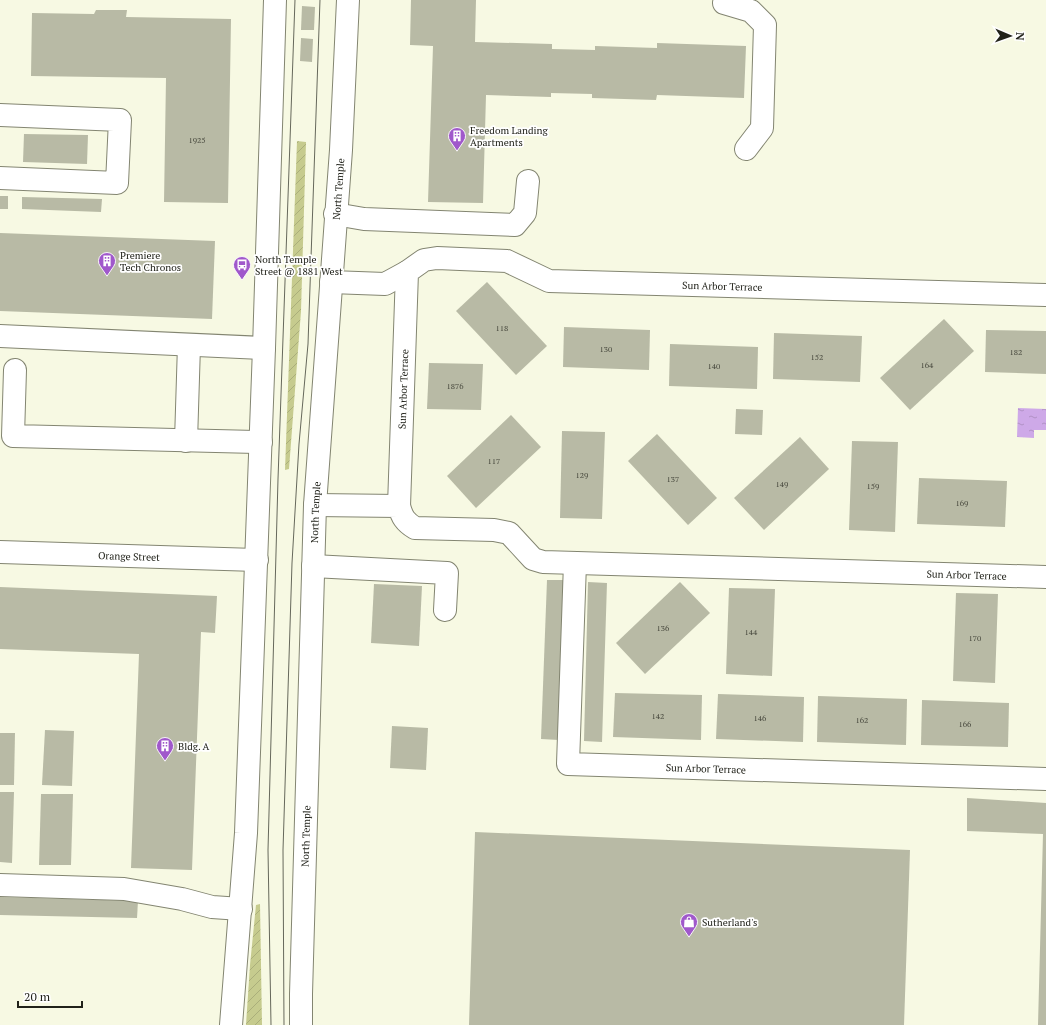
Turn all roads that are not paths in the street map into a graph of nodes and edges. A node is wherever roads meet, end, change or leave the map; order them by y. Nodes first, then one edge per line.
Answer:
1 (275, 0) edge
2 (348, 0) edge
3 (724, 3) dead end
4 (0, 115) edge
5 (746, 149) dead end
6 (0, 178) edge
7 (528, 181) dead end
8 (335, 214) junction
9 (407, 272) junction
10 (331, 282) junction
11 (1046, 295) edge
12 (0, 336) edge
13 (189, 345) junction
14 (264, 348) junction
15 (15, 370) dead end
16 (186, 441) junction
17 (261, 442) junction
18 (315, 505) junction
19 (399, 506) junction
20 (0, 552) edge
21 (257, 560) junction
22 (576, 563) junction
23 (312, 566) junction
24 (1046, 577) edge
25 (446, 610) dead end
26 (1046, 780) edge
27 (0, 885) edge
28 (241, 909) junction
29 (232, 1025) edge
30 (301, 1025) edge

1 - 14 street
2 - 8 street, North Temple
3 - 5 street
4 - 6 street
7 - 8 street
8 - 10 street, North Temple
9 - 10 street, Sun Arbor Terrace
9 - 11 street, Sun Arbor Terrace
9 - 19 street, Sun Arbor Terrace
10 - 18 street, North Temple
12 - 13 street
13 - 14 street
13 - 16 street
14 - 17 street
15 - 16 street
16 - 17 street
17 - 21 street
18 - 19 street
18 - 23 street, North Temple
19 - 22 street, Sun Arbor Terrace
20 - 21 street, Orange Street
21 - 28 street
22 - 24 street, Sun Arbor Terrace
22 - 26 street, Sun Arbor Terrace
23 - 25 street
23 - 30 street, North Temple
27 - 28 street
28 - 29 street

